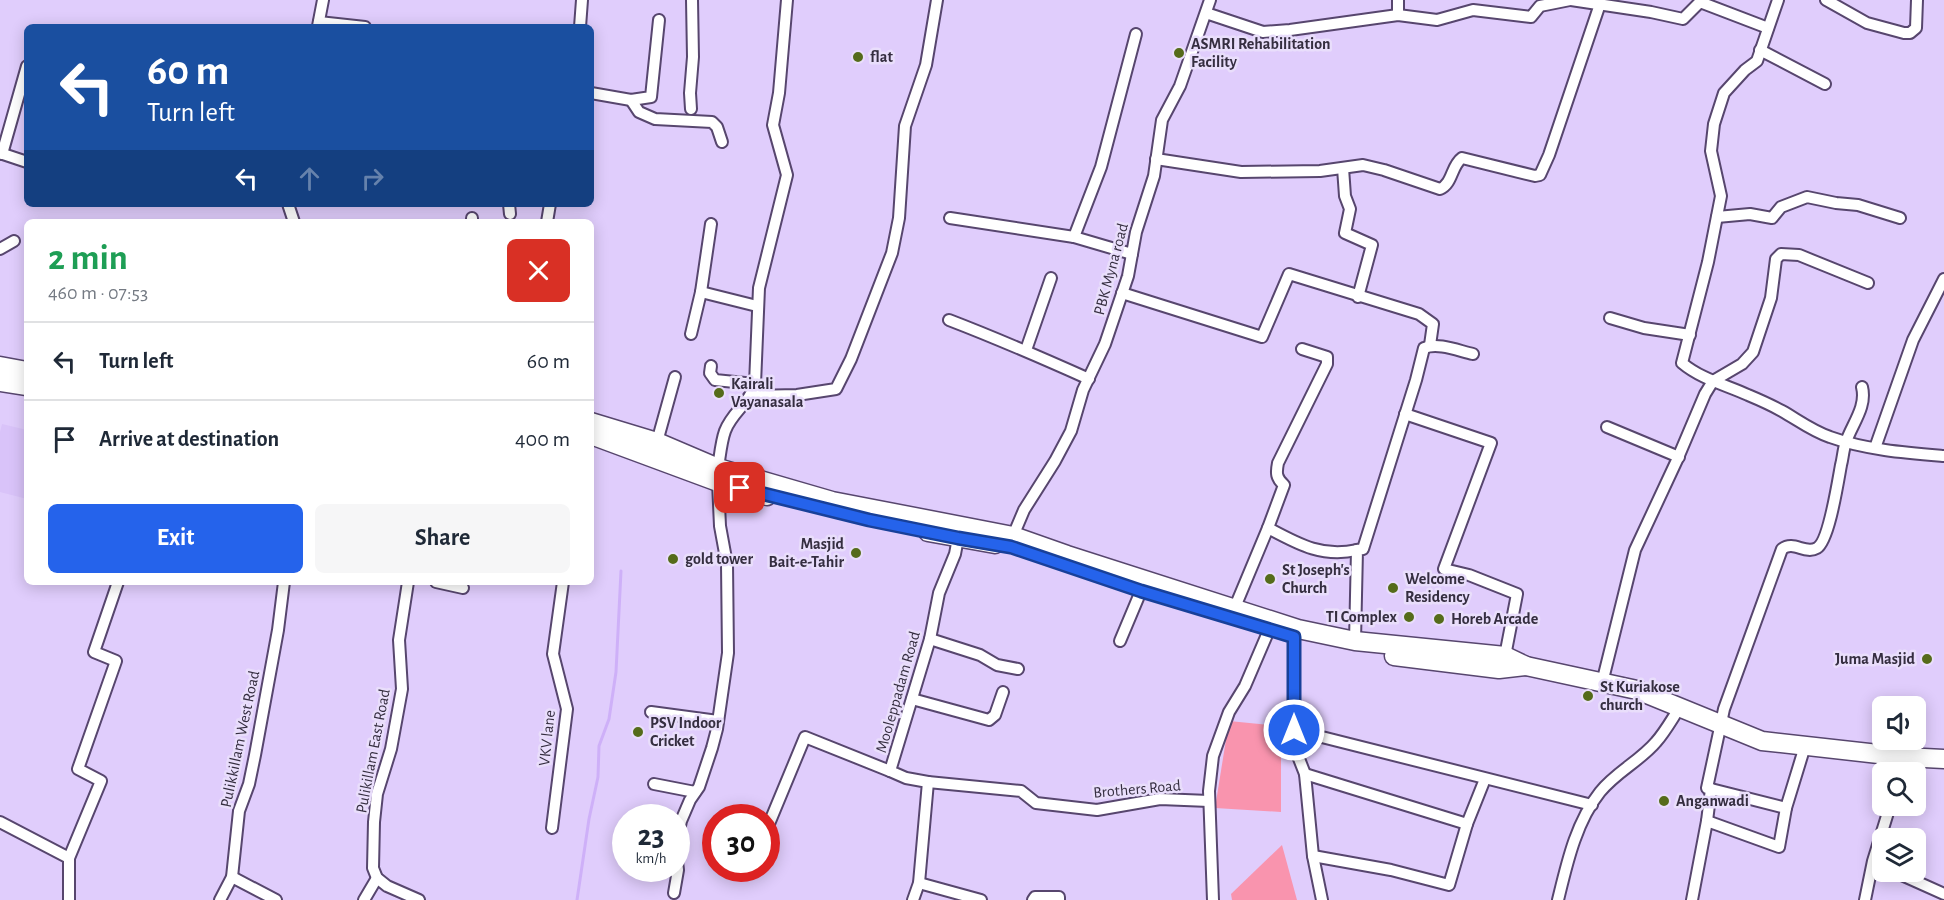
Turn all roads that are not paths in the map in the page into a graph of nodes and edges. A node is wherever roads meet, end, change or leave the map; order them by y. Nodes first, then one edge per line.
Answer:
1 (323, 0) edge
2 (582, 0) edge
3 (692, 0) edge
4 (787, 0) edge
5 (937, 0) edge
6 (1210, 0) edge
7 (1398, 0) edge
8 (1570, 0) edge
9 (1778, 0) edge
10 (1826, 0) edge
11 (1917, 0) edge
12 (1700, 1) edge
13 (1554, 2) edge
14 (1600, 4) junction
15 (1206, 13) junction
16 (1398, 15) junction
17 (659, 20) dead end
18 (318, 24) edge
19 (580, 24) edge
20 (1768, 28) junction
21 (1136, 34) dead end
22 (1760, 50) junction
23 (24, 76) edge
24 (1825, 84) dead end
25 (594, 94) edge
26 (631, 100) junction
27 (691, 109) dead end
28 (722, 142) dead end
29 (1, 153) edge
30 (1156, 159) junction
31 (24, 161) edge
32 (1344, 168) junction
33 (1717, 217) junction
34 (950, 218) dead end
35 (1900, 218) dead end
36 (711, 224) dead end
37 (1074, 237) junction
38 (14, 241) dead end
39 (0, 249) edge
40 (1132, 254) junction
41 (1051, 278) dead end
42 (1944, 279) edge
43 (1868, 283) dead end
44 (701, 292) junction
45 (1122, 293) junction
46 (1940, 295) edge
47 (1358, 297) junction
48 (757, 306) junction
49 (1610, 318) dead end
50 (949, 320) dead end
51 (691, 334) dead end
52 (1690, 335) junction
53 (1430, 345) junction
54 (1302, 349) dead end
55 (1026, 350) junction
56 (1473, 354) dead end
57 (711, 366) dead end
58 (2, 370) edge
59 (24, 371) edge
60 (675, 377) dead end
61 (1089, 379) junction
62 (1713, 381) junction
63 (24, 384) edge
64 (755, 384) junction
65 (1862, 387) dead end
66 (752, 396) junction
67 (1405, 414) junction
68 (594, 423) edge
69 (1607, 427) dead end
70 (594, 436) edge
71 (1846, 441) junction
72 (657, 442) junction
73 (1875, 447) junction
74 (1944, 456) edge
75 (1679, 457) junction
76 (718, 475) junction
77 (1268, 528) junction
78 (1013, 536) junction
79 (958, 538) junction
80 (1357, 550) junction
81 (117, 585) edge
82 (284, 585) edge
83 (408, 585) edge
84 (450, 585) edge
85 (563, 585) edge
86 (463, 588) dead end
87 (1141, 591) junction
88 (1235, 607) junction
89 (1269, 630) junction
90 (1294, 637) junction
91 (930, 639) junction
92 (1120, 641) dead end
93 (1355, 641) junction
94 (1505, 656) junction
95 (1444, 657) junction
96 (1526, 666) junction
97 (1018, 669) dead end
98 (1602, 683) junction
99 (1002, 692) dead end
100 (912, 699) junction
101 (1680, 707) junction
102 (651, 712) dead end
103 (718, 722) junction
104 (1722, 723) junction
105 (1294, 730) junction
106 (1805, 746) junction
107 (1944, 759) edge
108 (1887, 762) edge
109 (1923, 762) edge
110 (890, 771) junction
111 (1305, 774) junction
112 (1485, 778) junction
113 (928, 782) junction
114 (654, 784) dead end
115 (1711, 789) junction
116 (695, 792) junction
117 (1209, 801) junction
118 (689, 804) edge
119 (777, 804) edge
120 (1592, 805) junction
121 (1786, 808) junction
122 (1707, 821) junction
123 (0, 822) edge
124 (1467, 824) junction
125 (552, 828) dead end
126 (1313, 856) junction
127 (69, 858) junction
128 (232, 877) junction
129 (377, 878) junction
130 (1872, 881) edge
131 (676, 882) edge
132 (1917, 882) edge
133 (919, 883) junction
134 (674, 893) dead end
135 (1944, 894) edge
136 (69, 900) edge
137 (220, 900) edge
138 (276, 900) edge
139 (364, 900) edge
140 (419, 900) edge
141 (912, 900) edge
142 (981, 900) edge
143 (1033, 900) edge
144 (1059, 900) edge
145 (1213, 900) edge
146 (1322, 900) edge
147 (1558, 900) edge
148 (1692, 900) edge
149 (1865, 900) edge

1 - 18 street
2 - 19 street
3 - 27 street
4 - 48 street
5 - 66 street
6 - 15 street, PBK Myna road
7 - 16 street
8 - 13 street
8 - 14 street
9 - 20 street
10 - 11 street
12 - 14 street
12 - 20 street
13 - 16 street
14 - 32 street
15 - 16 street
15 - 30 street, PBK Myna road
17 - 26 street
20 - 22 street
21 - 37 street
22 - 24 street
22 - 33 street
23 - 29 street
25 - 26 street
26 - 28 street
29 - 31 street
30 - 32 street
30 - 40 street, PBK Myna road
32 - 47 street
33 - 35 street
33 - 52 street
34 - 37 street
36 - 44 street
37 - 40 street
38 - 39 street
40 - 45 street, PBK Myna road
41 - 55 street
42 - 46 street
43 - 62 street
44 - 48 street
44 - 51 street
45 - 47 street
45 - 61 street, PBK Myna road
46 - 73 street
47 - 53 street
48 - 64 street
49 - 52 street
50 - 55 street
52 - 62 street
53 - 56 street
53 - 67 street
54 - 77 street
55 - 61 street
57 - 64 street
58 - 59 main road
58 - 63 main road
60 - 72 street
61 - 78 street, PBK Myna road
62 - 71 street
62 - 75 street
64 - 66 street
65 - 71 street
66 - 76 street
67 - 80 street
67 - 94 street
68 - 72 main road
69 - 75 street
70 - 76 main road
71 - 73 street
71 - 104 street
72 - 76 main road
73 - 74 street
75 - 98 street
76 - 78 main road
76 - 79 main road
76 - 103 street
77 - 80 street
77 - 88 street
78 - 88 main road
79 - 87 main road
79 - 91 street, Mooleppadam Road
80 - 93 street
81 - 127 street
82 - 128 street, Pulikkillam West Road
83 - 129 street, Pulikillam East Road
84 - 86 street
85 - 125 street, VKV lane
87 - 89 main road
87 - 92 street
88 - 93 main road
89 - 90 main road
89 - 117 street
90 - 95 main road
90 - 105 street
91 - 97 street
91 - 100 street, Mooleppadam Road
93 - 95 main road
94 - 95 main road
94 - 96 main road
95 - 96 main road
96 - 98 main road
98 - 101 main road
99 - 100 street
100 - 110 street, Mooleppadam Road
101 - 104 main road
101 - 120 street
102 - 103 street
103 - 116 street
104 - 106 main road
104 - 115 street
105 - 111 street
105 - 112 street
106 - 108 main road
106 - 121 street
107 - 109 main road
110 - 113 street, Mooleppadam Road
110 - 119 street
111 - 124 street
111 - 126 street
112 - 120 street
112 - 124 street
113 - 117 street, Brothers Road
113 - 133 street
114 - 116 street
115 - 121 street
115 - 122 street
116 - 118 street
117 - 145 street
120 - 147 street
121 - 122 street
122 - 148 street
123 - 127 street
124 - 126 street
126 - 146 street
127 - 136 street
128 - 137 street, Pulikkillam West Road
128 - 138 street
129 - 139 street
129 - 140 street
130 - 149 street
131 - 134 street
132 - 135 street
133 - 141 street
133 - 142 street
143 - 144 street

